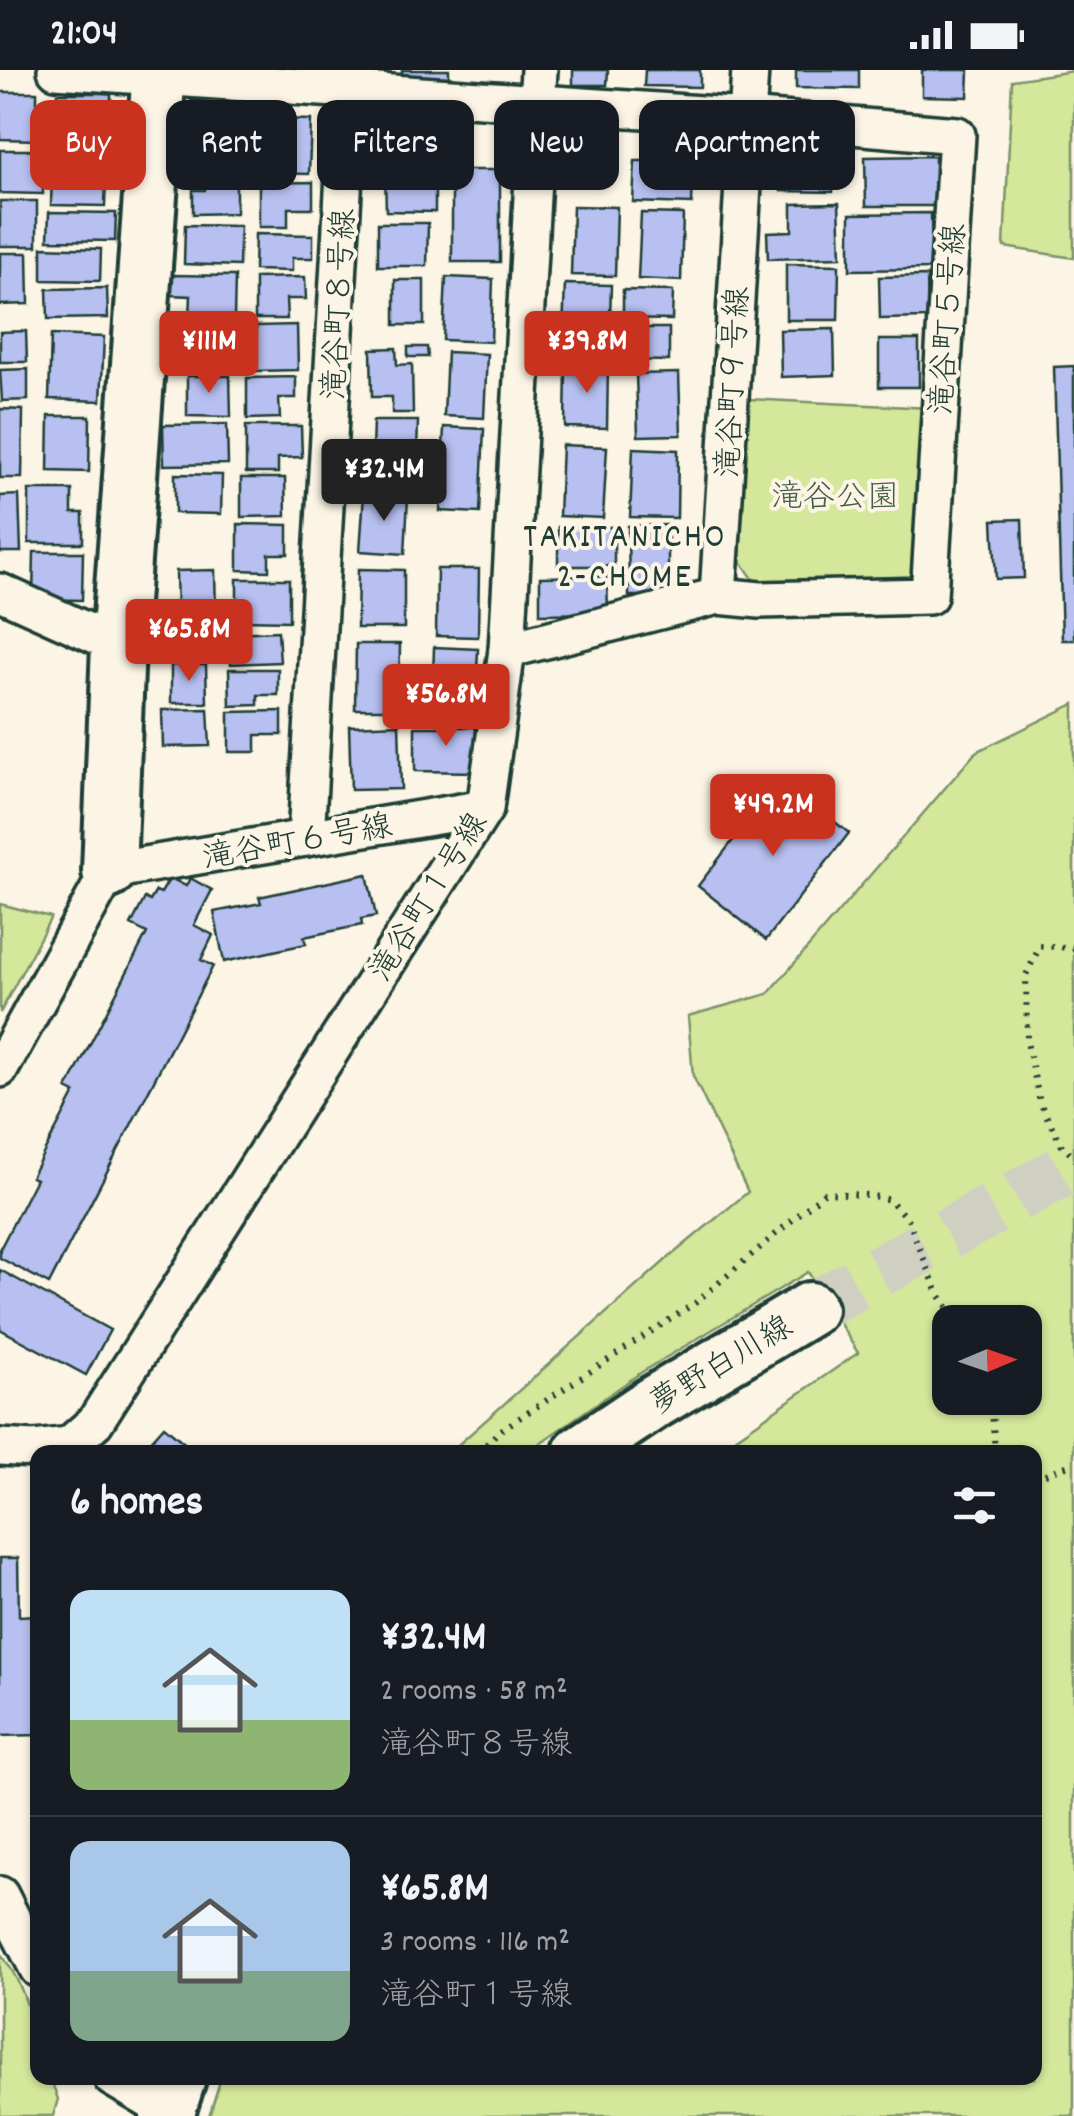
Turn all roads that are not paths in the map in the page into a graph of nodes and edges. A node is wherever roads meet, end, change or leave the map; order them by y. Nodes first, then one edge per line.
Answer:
1 (56, 70) edge
2 (750, 70) edge
3 (159, 73) edge
4 (350, 80) edge
5 (538, 86) edge
6 (747, 100) edge
7 (639, 101) edge
8 (855, 126) edge
9 (742, 190) edge
10 (0, 592) edge
11 (718, 596) junction
12 (118, 644) junction
13 (507, 650) junction
14 (485, 808) junction
15 (306, 838) junction
16 (109, 871) junction
17 (0, 1068) edge
18 (810, 1308) tunnel mouth
19 (68, 1445) edge
20 (590, 1445) edge
21 (0, 1447) edge
22 (30, 1449) edge
23 (0, 1894) edge
24 (30, 1953) edge
25 (130, 2085) edge
26 (172, 2102) edge

1 - 3 street, 滝谷町５号線
2 - 6 street, 滝谷町９号線
3 - 4 street, 滝谷町５号線
3 - 12 street
4 - 5 street, 滝谷町５号線
4 - 15 street, 滝谷町８号線
5 - 7 street, 滝谷町５号線
5 - 13 street, 滝谷町１号線
8 - 11 street, 滝谷町５号線
9 - 11 street, 滝谷町９号線
10 - 12 street
11 - 13 street
12 - 16 street
13 - 14 street, 滝谷町１号線
14 - 15 street, 滝谷町６号線
14 - 19 street, 滝谷町１号線
15 - 16 street, 滝谷町６号線
16 - 17 street
18 - 20 street, 夢野白川線
21 - 22 street, 滝谷町１号線
23 - 24 street
25 - 26 street

